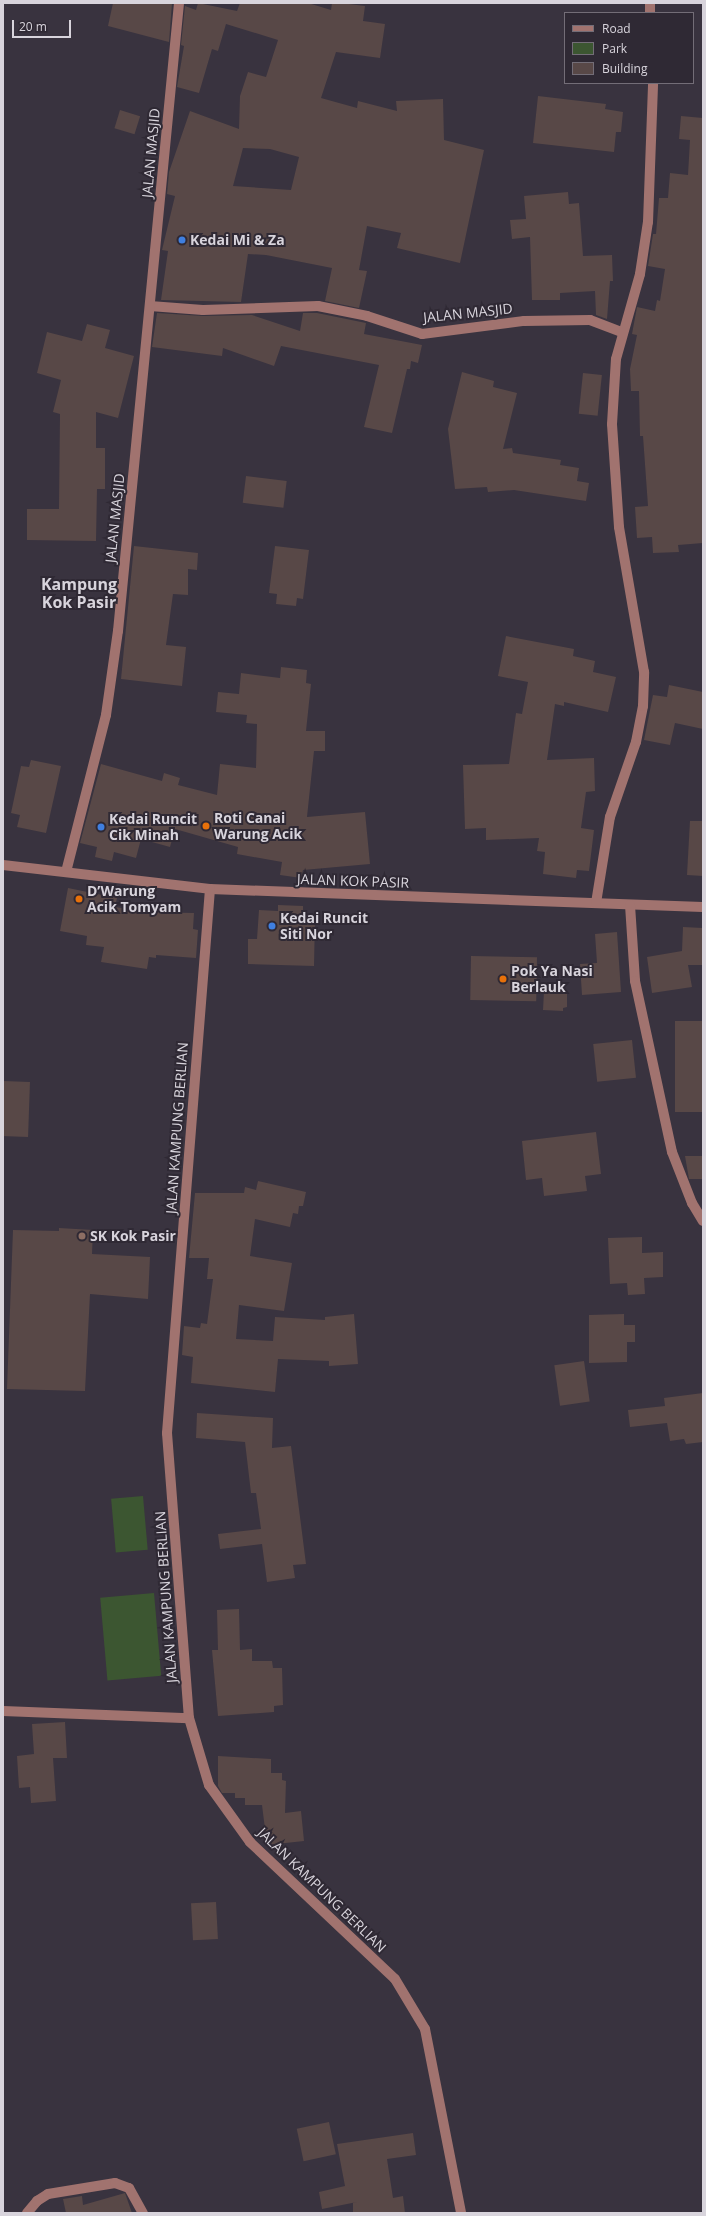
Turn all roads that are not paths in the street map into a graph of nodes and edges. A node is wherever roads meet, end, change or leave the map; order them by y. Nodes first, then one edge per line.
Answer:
1 (179, 3) edge
2 (653, 84) edge
3 (150, 306) junction
4 (622, 332) junction
5 (3, 865) edge
6 (66, 872) junction
7 (210, 889) junction
8 (596, 903) junction
9 (630, 905) junction
10 (703, 907) edge
11 (703, 1221) edge
12 (3, 1711) edge
13 (188, 1718) junction
14 (27, 2213) edge
15 (143, 2213) edge
16 (461, 2213) edge

1 - 3 street, JALAN MASJID
2 - 4 street
3 - 4 street, JALAN MASJID
3 - 6 street, JALAN MASJID
4 - 8 street
5 - 6 street, JALAN KOK PASIR
6 - 7 street, JALAN KOK PASIR
7 - 8 street, JALAN KOK PASIR
7 - 13 street, JALAN KAMPUNG BERLIAN
8 - 9 street, JALAN KOK PASIR
9 - 10 street, JALAN KOK PASIR
9 - 11 street
12 - 13 street
13 - 16 street, JALAN KAMPUNG BERLIAN
14 - 15 street

